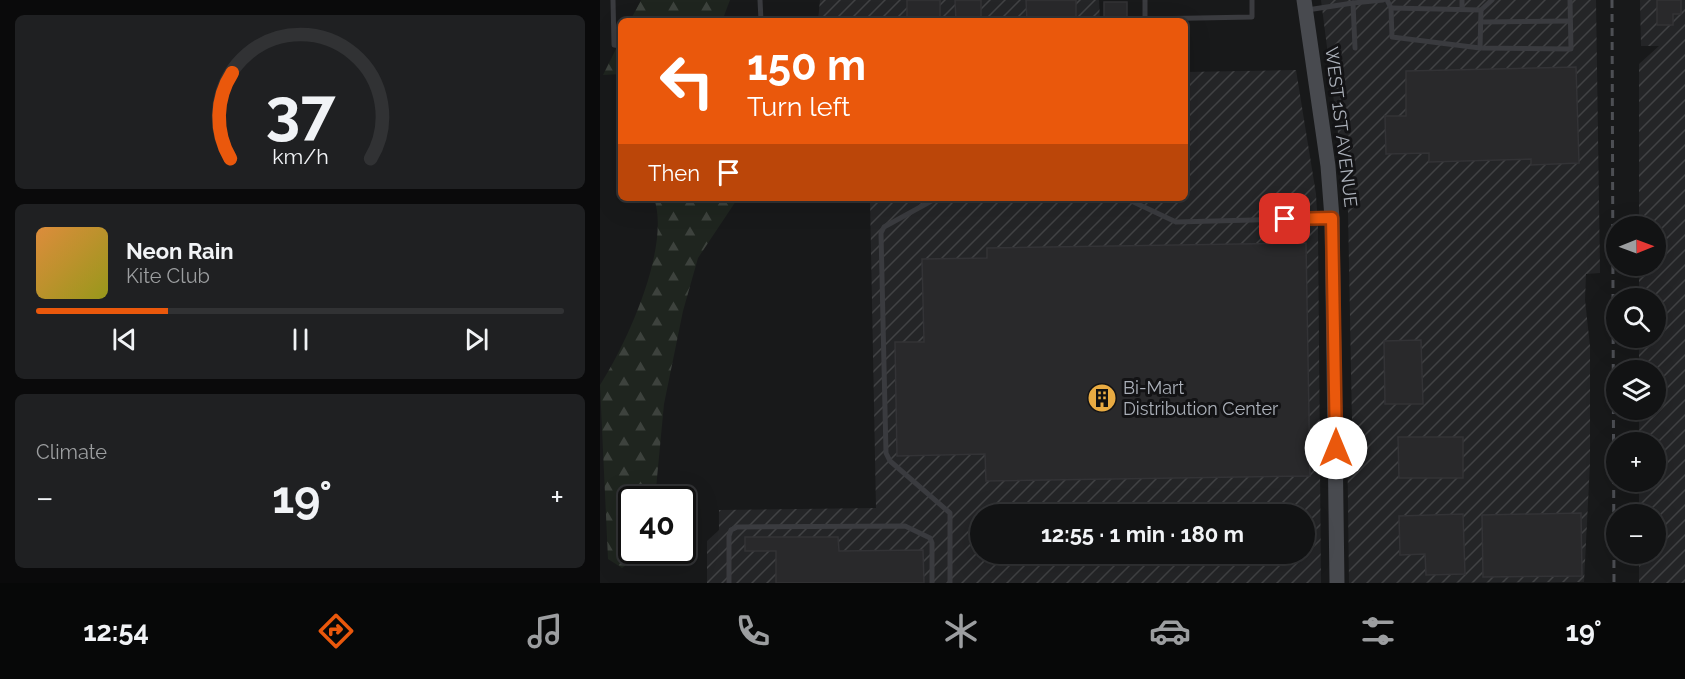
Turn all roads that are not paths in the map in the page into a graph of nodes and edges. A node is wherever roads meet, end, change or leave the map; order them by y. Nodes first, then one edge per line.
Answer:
1 (613, 0) edge
2 (760, 0) edge
3 (1145, 0) edge
4 (1252, 0) edge
5 (1385, 0) edge
6 (1413, 0) edge
7 (1462, 0) edge
8 (1492, 0) edge
9 (1570, 0) edge
10 (1353, 3) junction
11 (1305, 5) edge
12 (1391, 8) junction
13 (1413, 8) junction
14 (1462, 9) junction
15 (1481, 10) junction
16 (761, 18) edge
17 (1145, 18) edge
18 (1188, 19) edge
19 (1570, 21) junction
20 (1481, 22) junction
21 (618, 46) edge
22 (1355, 48) dead end
23 (1480, 48) junction
24 (931, 201) edge
25 (1131, 201) edge
26 (1332, 218) junction
27 (729, 583) edge
28 (932, 583) edge
29 (950, 583) edge
30 (1337, 583) edge

1 - 21 lane
2 - 16 lane
3 - 17 lane
4 - 18 lane
5 - 10 lane
5 - 12 lane
6 - 13 lane
7 - 14 lane
8 - 15 lane
9 - 19 lane
10 - 11 lane
10 - 22 lane
11 - 26 street, WEST 1ST AVENUE
12 - 13 lane
12 - 23 lane
13 - 14 lane
14 - 15 lane
15 - 20 lane
19 - 20 lane
19 - 23 lane
20 - 23 lane
24 - 29 lane
25 - 26 lane
26 - 30 street, WEST 1ST AVENUE
27 - 28 lane

